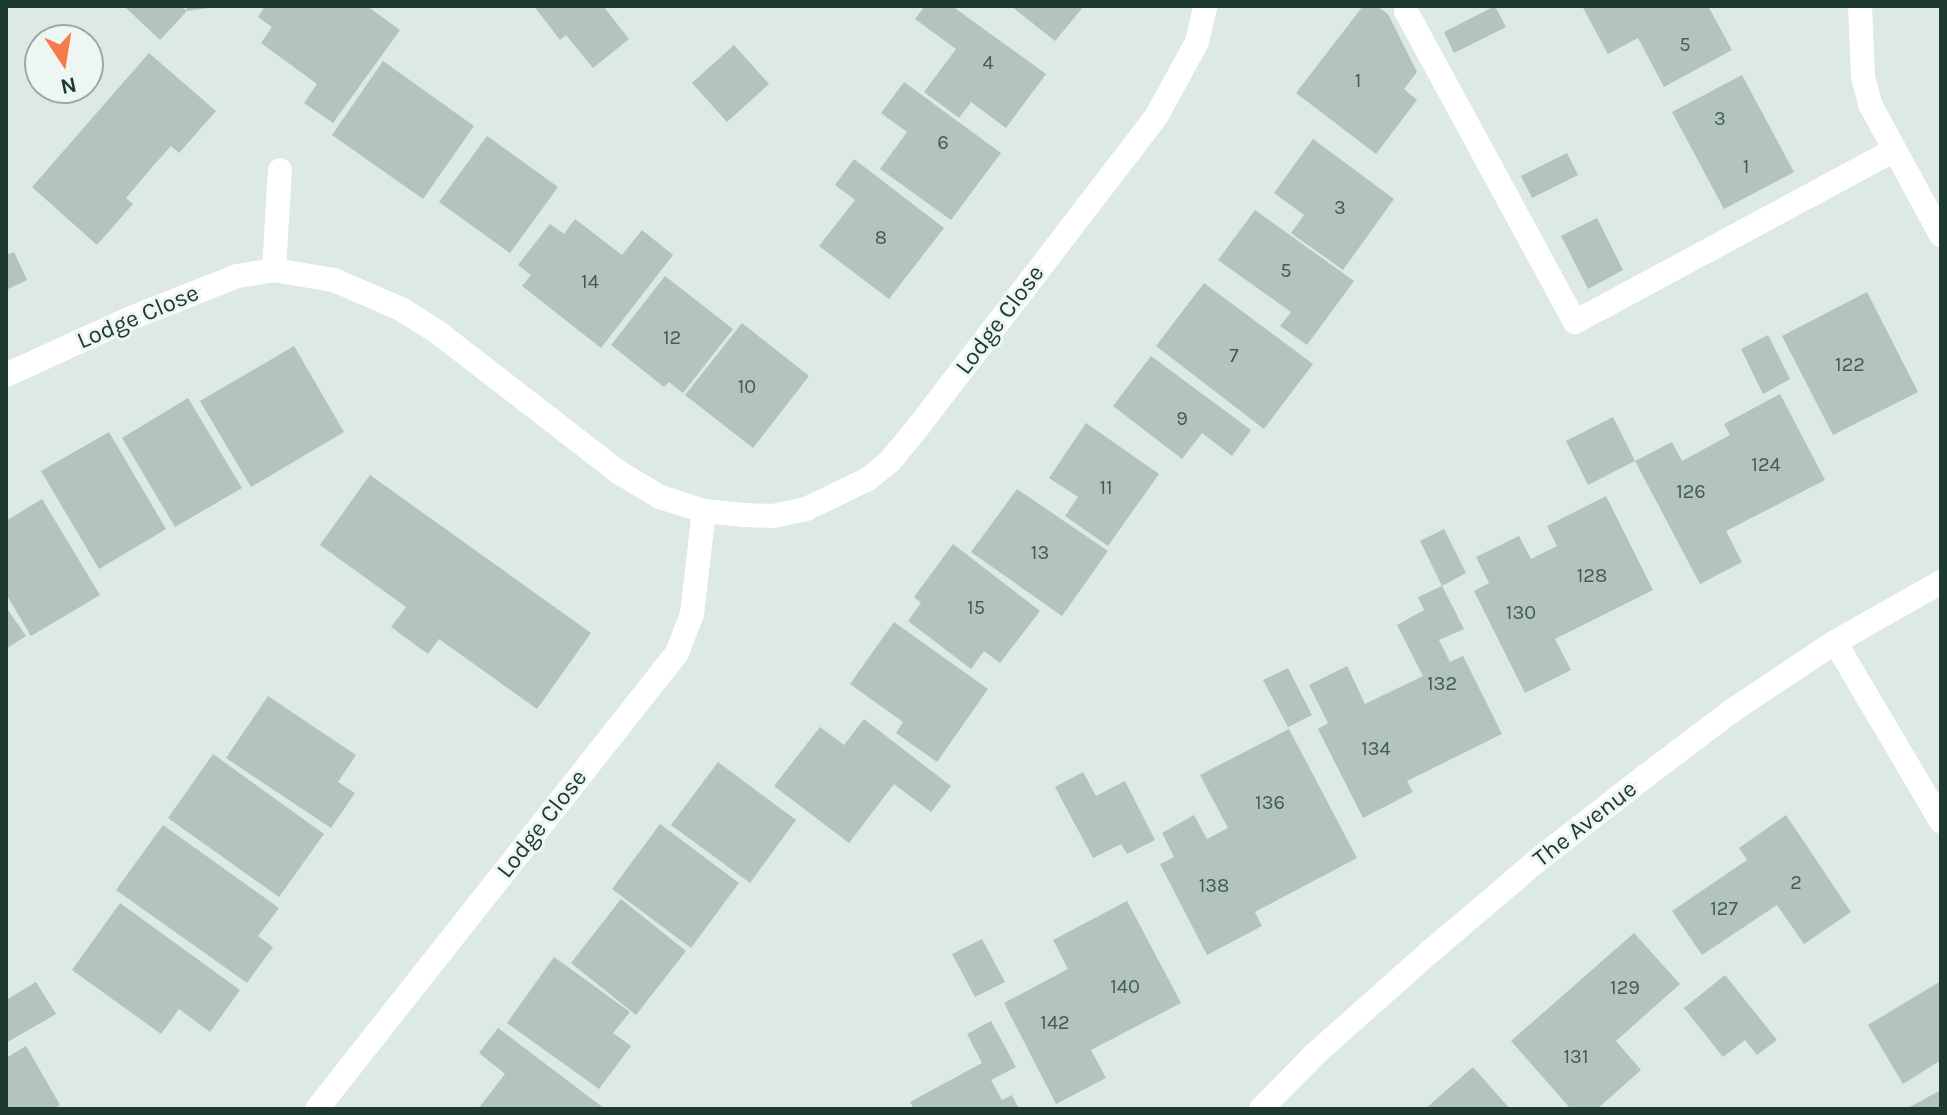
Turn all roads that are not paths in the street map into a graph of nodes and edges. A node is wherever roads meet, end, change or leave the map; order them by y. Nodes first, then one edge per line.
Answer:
1 (1205, 6) edge
2 (1860, 6) edge
3 (1406, 11) dead end
4 (1893, 151) junction
5 (280, 170) dead end
6 (1941, 235) edge
7 (274, 270) junction
8 (6, 375) edge
9 (704, 511) junction
10 (1941, 582) edge
11 (1835, 642) junction
12 (1941, 821) edge
13 (317, 1109) edge
14 (1261, 1109) edge

1 - 9 street, Lodge Close
2 - 4 street
3 - 4 street
4 - 6 street
5 - 7 street
7 - 8 street, Lodge Close
7 - 9 street, Lodge Close
9 - 13 street, Lodge Close
10 - 11 street, The Avenue
11 - 12 street
11 - 14 street, The Avenue

